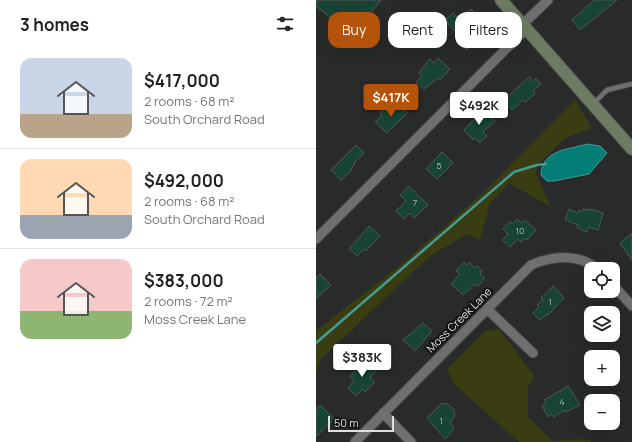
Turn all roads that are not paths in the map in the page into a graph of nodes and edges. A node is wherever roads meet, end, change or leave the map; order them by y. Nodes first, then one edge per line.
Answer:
1 (501, 0) edge
2 (548, 0) edge
3 (524, 27) junction
4 (632, 84) edge
5 (593, 104) junction
6 (632, 149) edge
7 (316, 239) edge
8 (586, 262) edge
9 (620, 293) edge
10 (632, 306) edge
11 (487, 309) junction
12 (533, 353) dead end
13 (383, 413) junction
14 (355, 442) edge
15 (411, 442) edge

1 - 3 main road
2 - 3 street
3 - 5 main road
3 - 7 street
4 - 5 lane
5 - 6 main road
8 - 11 street, Moss Creek Lane
9 - 10 street
11 - 12 street
11 - 13 street, Moss Creek Lane
13 - 14 street, Moss Creek Lane
13 - 15 street

